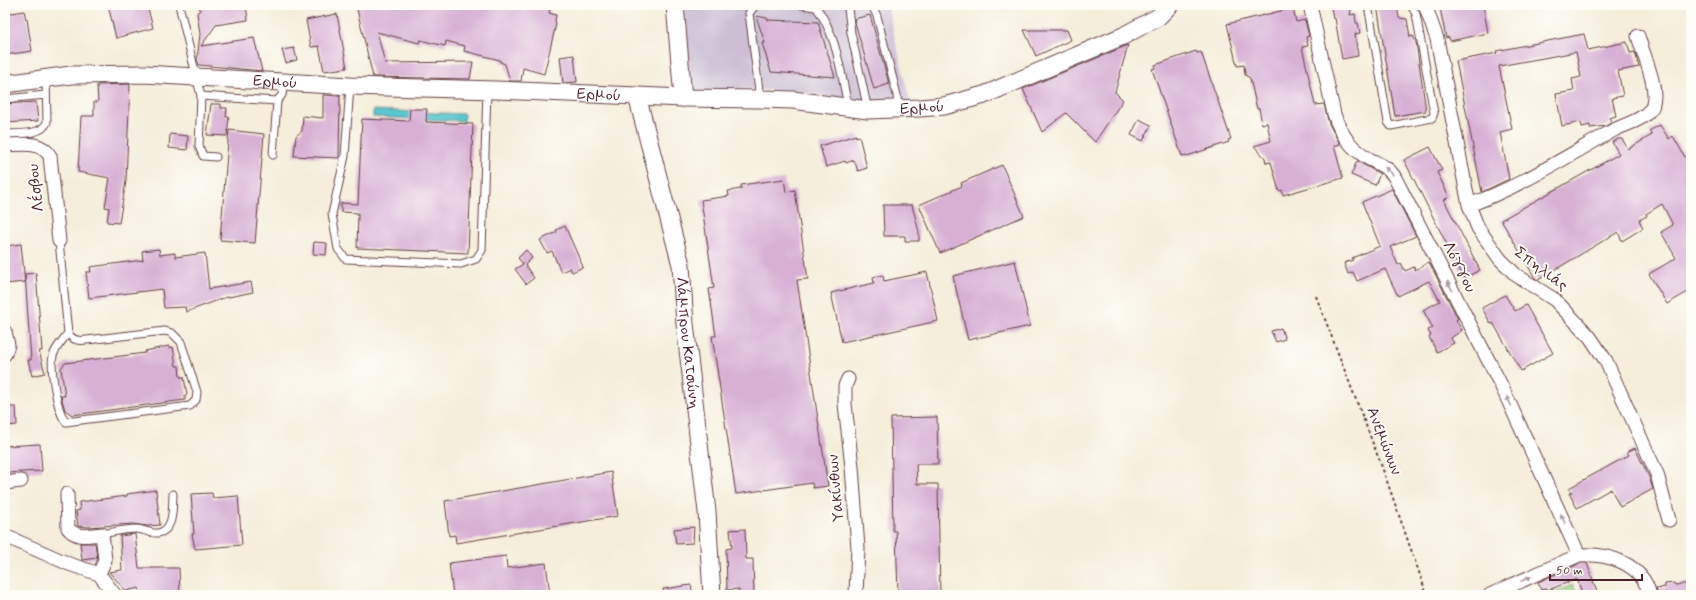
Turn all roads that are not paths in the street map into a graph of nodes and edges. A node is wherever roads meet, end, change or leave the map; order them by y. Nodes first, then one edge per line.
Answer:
1 (179, 5) edge
2 (675, 5) edge
3 (756, 5) edge
4 (802, 5) edge
5 (849, 5) edge
6 (872, 5) edge
7 (1170, 5) edge
8 (1310, 5) edge
9 (1368, 5) edge
10 (1411, 5) edge
11 (1425, 5) edge
12 (1638, 36) dead end
13 (46, 78) junction
14 (197, 78) junction
15 (284, 83) junction
16 (5, 84) edge
17 (350, 86) junction
18 (488, 90) junction
19 (46, 95) junction
20 (201, 96) junction
21 (637, 96) junction
22 (683, 98) junction
23 (5, 99) edge
24 (760, 99) junction
25 (277, 101) junction
26 (848, 108) junction
27 (898, 109) junction
28 (868, 110) junction
29 (5, 134) edge
30 (5, 145) edge
31 (274, 155) dead end
32 (216, 157) dead end
33 (1469, 205) junction
34 (59, 241) joint
35 (5, 332) edge
36 (68, 333) junction
37 (5, 354) edge
38 (848, 379) dead end
39 (21, 481) dead end
40 (5, 482) edge
41 (67, 494) dead end
42 (173, 494) dead end
43 (1669, 520) dead end
44 (102, 534) junction
45 (5, 536) edge
46 (1579, 555) junction
47 (99, 574) junction
48 (109, 591) edge
49 (712, 595) edge
50 (856, 595) edge
51 (1490, 595) edge
52 (1650, 595) edge

1 - 14 lane
2 - 22 street
3 - 24 lane
4 - 26 lane
5 - 28 lane
6 - 27 lane
7 - 27 street, Ερμού
46 -> 8 street, Λόγγου
9 - 10 lane
11 - 33 street, Σπηλιάς
12 - 33 street
13 - 14 street, Ερμού
13 - 16 street, Ερμού
13 - 19 lane
14 - 15 street, Ερμού
14 - 20 lane
15 - 17 street, Ερμού
15 - 25 lane
17 - 18 street, Ερμού
17 - 18 lane
18 - 21 street, Ερμού
19 - 23 lane
19 - 29 lane
20 - 25 lane
20 - 32 lane
21 - 22 street, Ερμού
21 - 49 street, Λάμπρου Κατσώνη
22 - 24 street, Ερμού
24 - 26 street, Ερμού
25 - 31 lane
26 - 28 street, Ερμού
27 - 28 street, Ερμού
30 - 34 street, Λέσβου
33 - 43 street, Σπηλιάς
34 - 36 lane
35 - 37 street
36 - 36 lane
38 - 50 street, Υακίνθων
39 - 40 street
41 - 44 street
42 - 44 lane
44 - 47 street
45 - 47 street
51 -> 46 street
46 - 52 street
47 - 48 street

